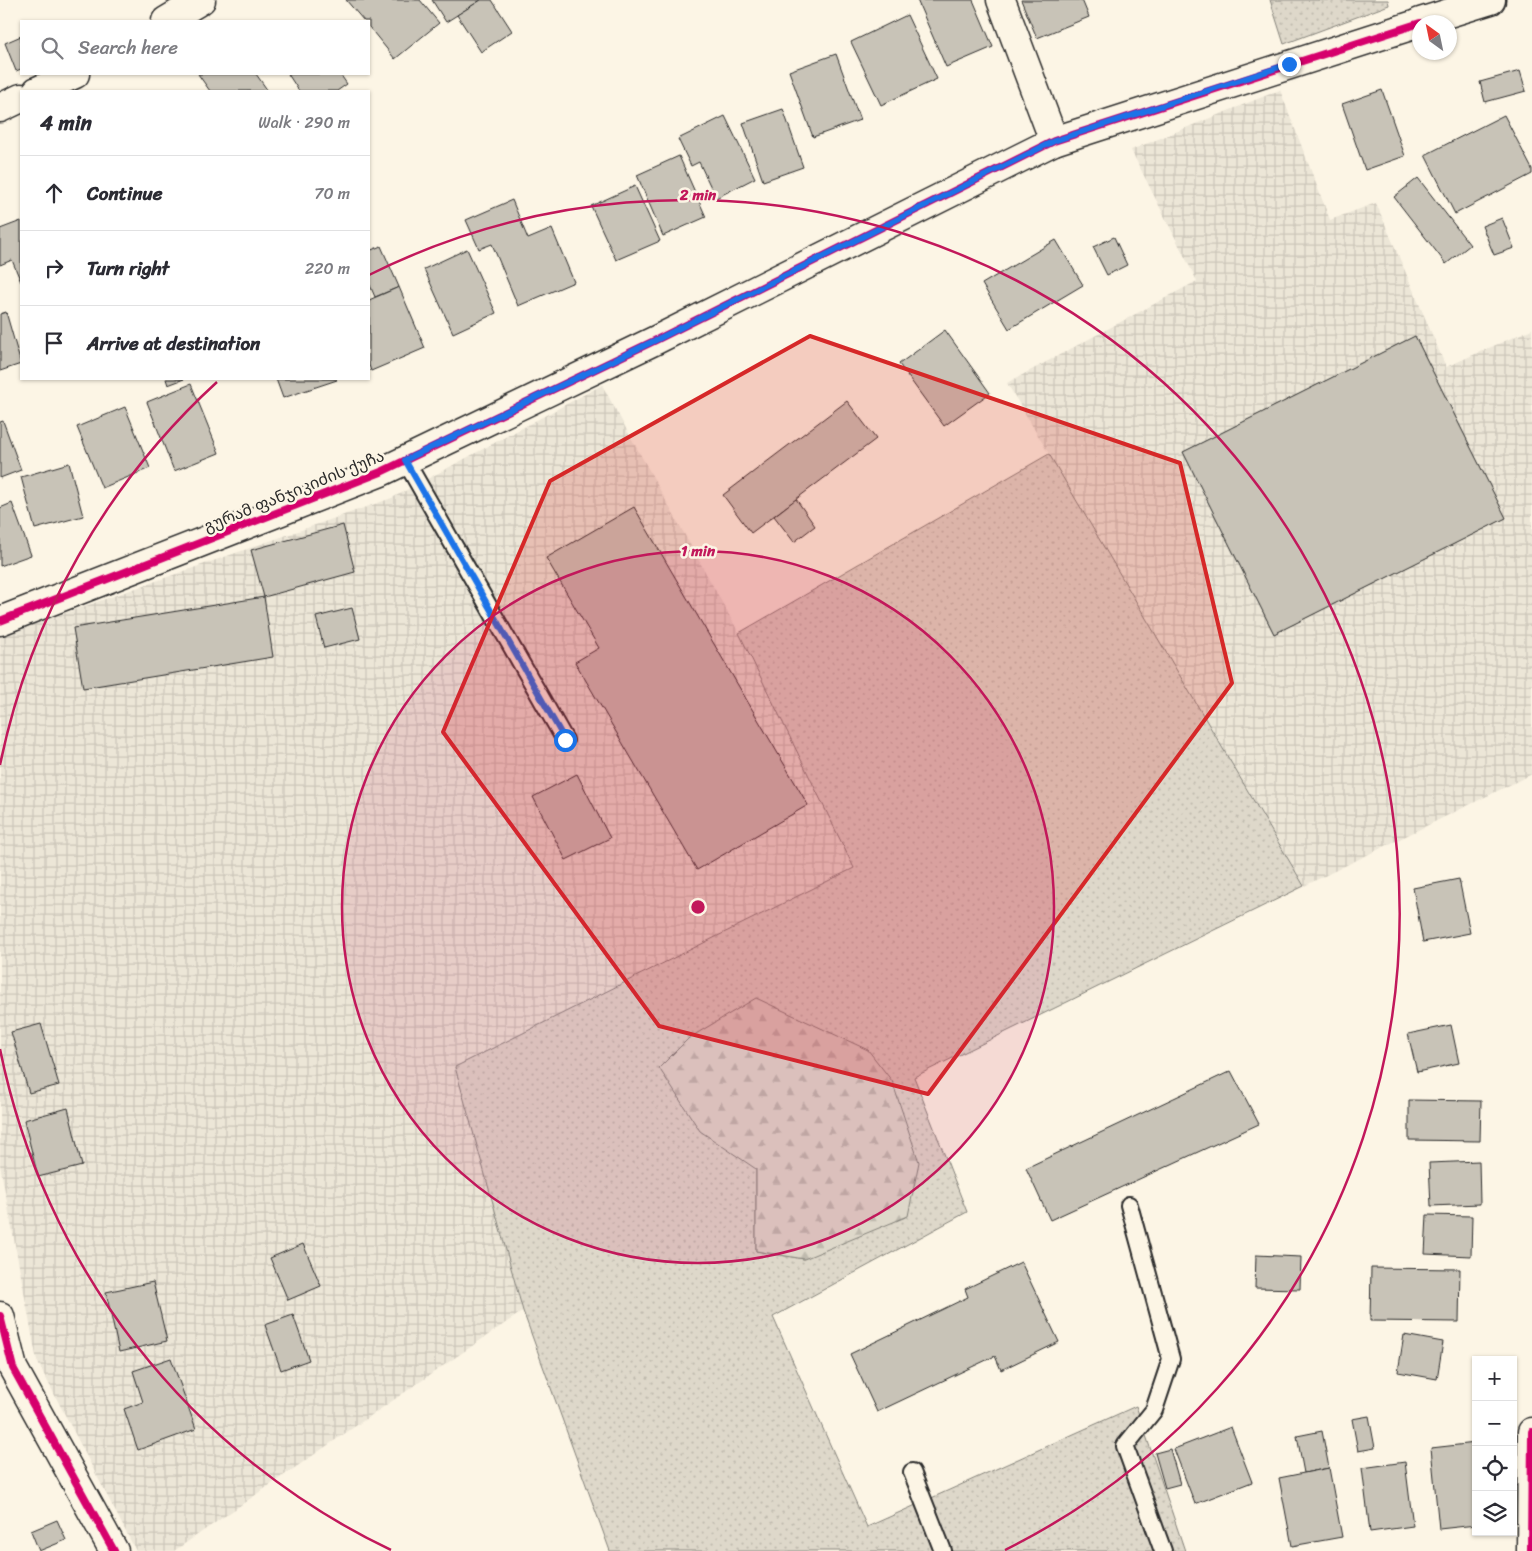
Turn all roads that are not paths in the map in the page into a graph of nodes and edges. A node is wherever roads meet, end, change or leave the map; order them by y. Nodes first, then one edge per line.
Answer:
1 (200, 0) edge
2 (1001, 0) edge
3 (1491, 0) edge
4 (1445, 15) edge
5 (168, 20) edge
6 (1412, 26) edge
7 (73, 75) edge
8 (39, 90) edge
9 (20, 98) edge
10 (0, 108) edge
11 (1054, 141) junction
12 (405, 460) junction
13 (0, 621) edge
14 (565, 740) dead end
15 (1129, 1205) dead end
16 (0, 1316) edge
17 (6, 1370) edge
18 (1532, 1432) edge
19 (912, 1472) dead end
20 (114, 1551) edge
21 (943, 1551) edge
22 (1163, 1551) edge
23 (1531, 1551) edge

1 - 5 street
2 - 11 street
3 - 4 street, გურამ ფანჯიკიძის ქუჩა
6 - 11 street, გურამ ფანჯიკიძის ქუჩა
7 - 8 street
9 - 10 street
11 - 12 street, გურამ ფანჯიკიძის ქუჩა
12 - 13 street, გურამ ფანჯიკიძის ქუჩა
12 - 14 lane
15 - 22 lane
16 - 17 street
17 - 20 street
18 - 23 street
19 - 21 lane

